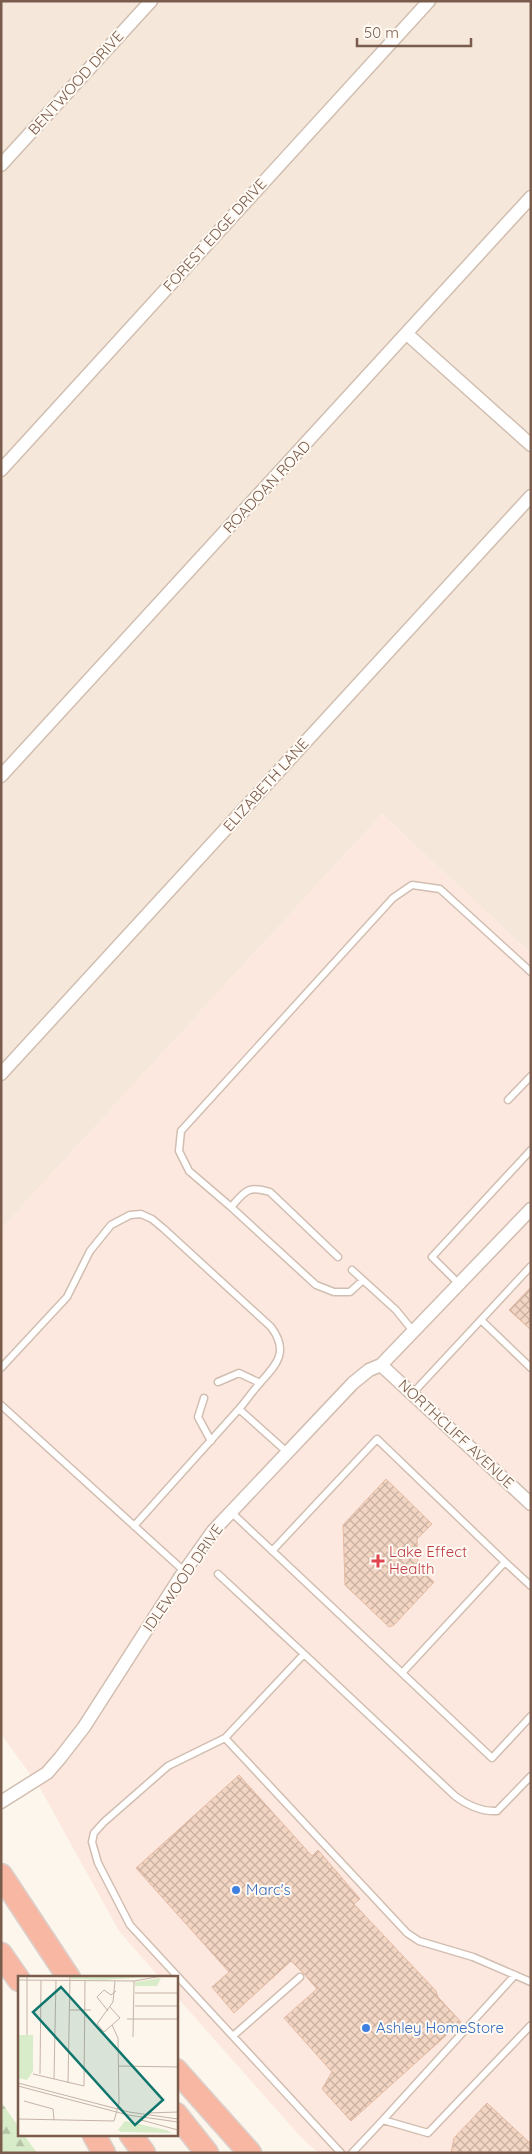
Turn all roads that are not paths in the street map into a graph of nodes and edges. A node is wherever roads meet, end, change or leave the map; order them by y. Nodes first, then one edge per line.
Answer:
1 (151, 1) edge
2 (429, 1) edge
3 (1, 165) edge
4 (531, 197) edge
5 (407, 334) junction
6 (531, 445) edge
7 (1, 470) edge
8 (531, 496) edge
9 (1, 776) edge
10 (531, 972) edge
11 (1, 1074) edge
12 (531, 1076) edge
13 (508, 1100) dead end
14 (531, 1150) edge
15 (231, 1207) junction
16 (531, 1209) edge
17 (338, 1256) dead end
18 (531, 1266) edge
19 (352, 1270) dead end
20 (363, 1280) junction
21 (458, 1283) junction
22 (481, 1320) junction
23 (413, 1331) junction
24 (381, 1365) junction
25 (1, 1368) edge
26 (531, 1368) edge
27 (218, 1382) dead end
28 (260, 1383) junction
29 (412, 1394) junction
30 (204, 1398) dead end
31 (1, 1405) edge
32 (239, 1409) junction
33 (211, 1441) junction
34 (287, 1452) junction
35 (529, 1498) edge
36 (231, 1512) junction
37 (134, 1526) junction
38 (272, 1551) junction
39 (505, 1562) junction
40 (184, 1571) junction
41 (218, 1574) dead end
42 (531, 1586) edge
43 (304, 1654) junction
44 (402, 1673) junction
45 (531, 1716) edge
46 (225, 1738) junction
47 (531, 1776) edge
48 (1, 1802) edge
49 (1, 1875) edge
50 (1, 1954) edge
51 (70, 1974) edge
52 (515, 1975) junction
53 (177, 1976) edge
54 (178, 1977) edge
55 (300, 1977) dead end
56 (18, 1979) edge
57 (531, 1982) edge
58 (531, 2025) edge
59 (233, 2036) junction
60 (178, 2072) edge
61 (178, 2117) edge
62 (383, 2120) junction
63 (95, 2136) edge
64 (132, 2136) edge
65 (104, 2153) edge
66 (144, 2153) edge
67 (207, 2153) edge
68 (250, 2153) edge
69 (341, 2153) edge
70 (352, 2153) edge

1 - 3 street, BENTWOOD DRIVE
2 - 7 street, FOREST EDGE DRIVE
4 - 5 street, ROADOAN ROAD
5 - 6 street
5 - 9 street, ROADOAN ROAD
8 - 11 street, ELIZABETH LANE
10 - 15 lane
12 - 13 lane
14 - 21 lane
15 - 17 lane
15 - 20 lane
16 - 21 street, IDLEWOOD DRIVE
18 - 22 lane
19 - 20 lane
20 - 23 lane
21 - 23 street, IDLEWOOD DRIVE
22 - 26 lane
22 - 29 lane
23 - 24 street, IDLEWOOD DRIVE
24 - 29 street, NORTHCLIFF AVENUE
24 - 34 street, IDLEWOOD DRIVE
25 - 28 lane
27 - 28 lane
28 - 32 lane
29 - 35 street, NORTHCLIFF AVENUE
30 - 33 lane
31 - 37 lane
32 - 33 lane
32 - 34 lane
33 - 37 lane
34 - 36 street, IDLEWOOD DRIVE
36 - 38 lane
36 - 40 street, IDLEWOOD DRIVE
37 - 40 lane
38 - 39 lane
38 - 44 lane
39 - 42 lane
39 - 44 lane
40 - 48 street, IDLEWOOD DRIVE
41 - 43 lane
43 - 46 lane
43 - 47 lane
44 - 45 lane
46 - 52 lane
46 - 53 lane
49 - 51 highway
50 - 56 highway
52 - 57 lane
52 - 62 lane
54 - 59 lane
55 - 59 lane
58 - 62 lane
59 - 69 lane
60 - 68 highway
61 - 67 highway
62 - 70 lane
63 - 65 highway
64 - 66 highway

